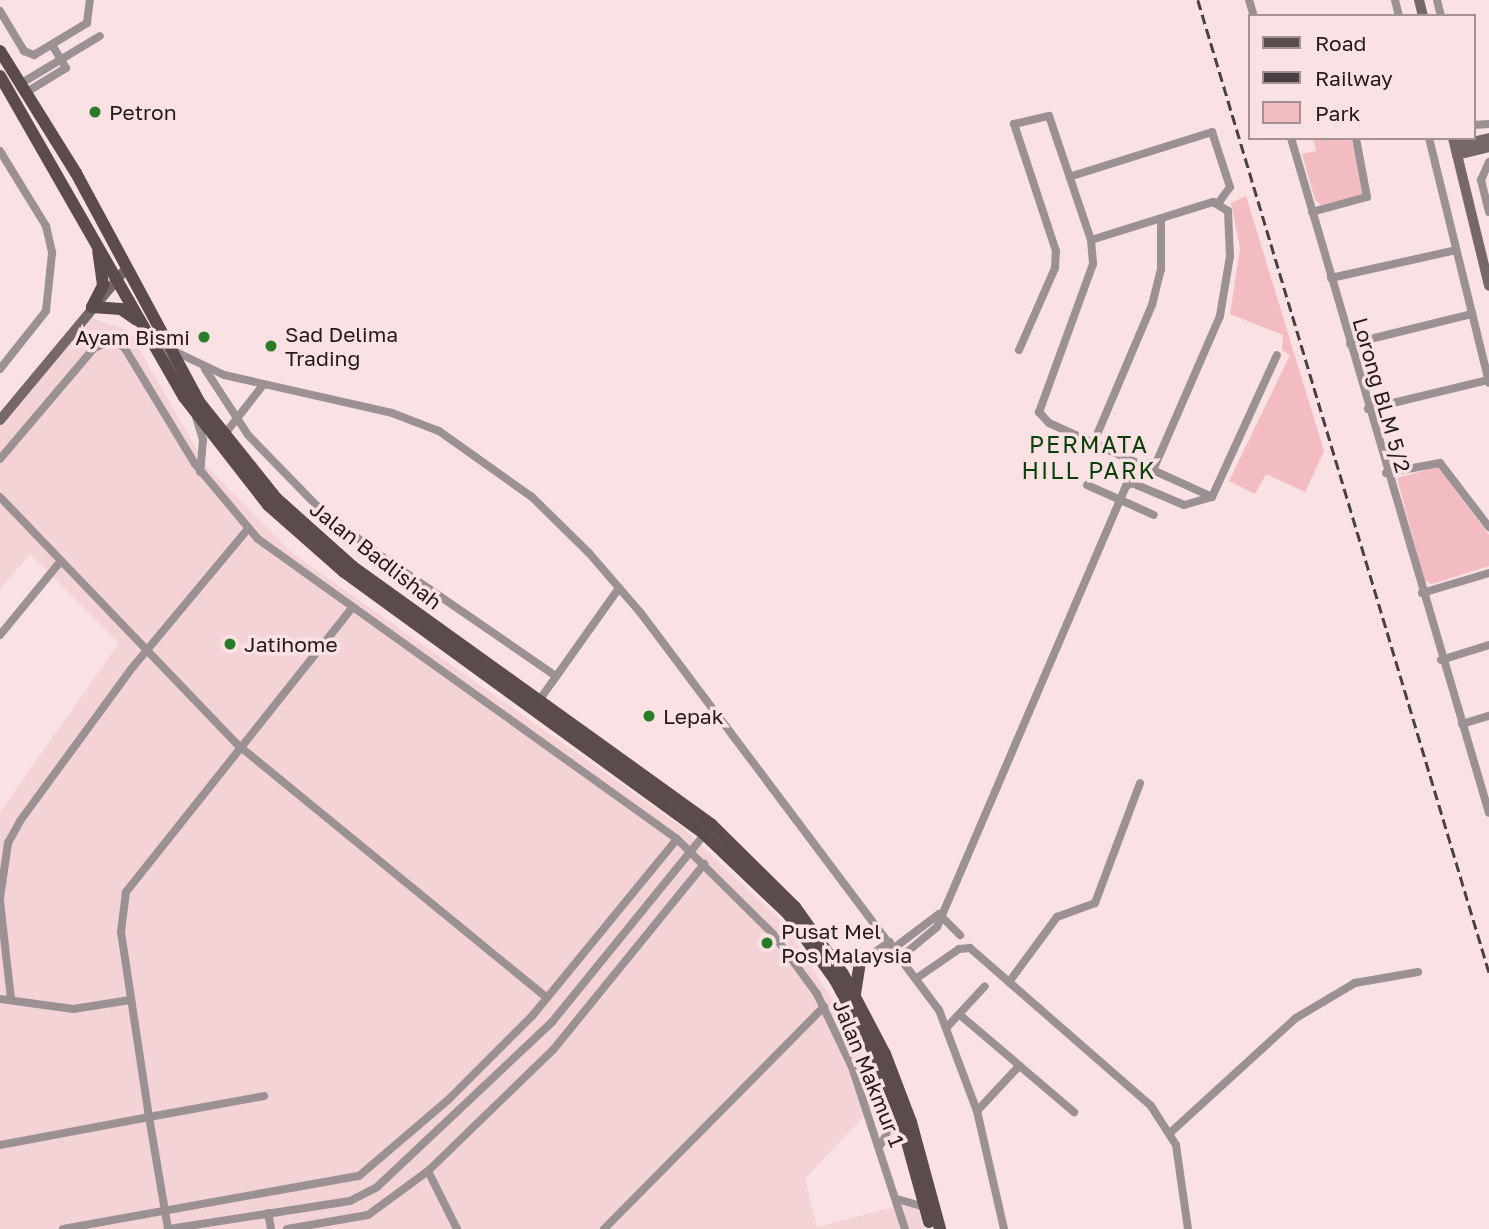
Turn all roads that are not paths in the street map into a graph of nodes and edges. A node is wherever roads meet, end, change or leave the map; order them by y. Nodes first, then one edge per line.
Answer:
1 (90, 0) edge
2 (0, 11) edge
3 (100, 36) dead end
4 (52, 45) junction
5 (0, 51) edge
6 (61, 60) junction
7 (0, 76) edge
8 (23, 88) junction
9 (1489, 138) edge
10 (1292, 140) edge
11 (1356, 140) edge
12 (1429, 140) edge
13 (1455, 146) edge
14 (1489, 147) edge
15 (0, 151) edge
16 (1489, 162) edge
17 (1072, 176) junction
18 (1219, 202) junction
19 (1312, 212) junction
20 (1489, 212) edge
21 (1161, 220) junction
22 (93, 234) junction
23 (1091, 240) junction
24 (1455, 250) junction
25 (121, 274) junction
26 (1331, 278) junction
27 (1489, 286) edge
28 (92, 307) junction
29 (1472, 314) junction
30 (142, 324) junction
31 (1350, 344) junction
32 (167, 346) junction
33 (1019, 350) dead end
34 (1277, 355) dead end
35 (0, 369) edge
36 (205, 369) junction
37 (1489, 382) edge
38 (263, 385) junction
39 (1368, 409) junction
40 (196, 416) junction
41 (236, 417) junction
42 (0, 420) edge
43 (223, 437) junction
44 (1093, 443) junction
45 (0, 459) edge
46 (1153, 470) junction
47 (200, 472) junction
48 (1386, 473) junction
49 (1087, 485) dead end
50 (0, 497) edge
51 (1212, 497) junction
52 (1119, 499) junction
53 (1154, 515) dead end
54 (1489, 527) edge
55 (248, 530) junction
56 (60, 562) junction
57 (1489, 573) edge
58 (620, 588) junction
59 (1422, 593) junction
60 (351, 609) junction
61 (0, 635) edge
62 (1489, 646) edge
63 (147, 651) junction
64 (1441, 660) junction
65 (556, 676) junction
66 (536, 705) junction
67 (1489, 716) edge
68 (1462, 724) junction
69 (239, 745) junction
70 (1140, 783) dead end
71 (1485, 788) edge
72 (1489, 813) edge
73 (708, 829) junction
74 (677, 839) junction
75 (690, 851) junction
76 (704, 864) junction
77 (0, 900) edge
78 (939, 915) junction
79 (960, 935) dead end
80 (892, 945) junction
81 (831, 956) junction
82 (901, 957) junction
83 (860, 962) junction
84 (1418, 972) dead end
85 (917, 978) junction
86 (1009, 982) junction
87 (985, 986) dead end
88 (855, 995) junction
89 (547, 998) junction
90 (0, 999) edge
91 (11, 999) junction
92 (130, 1000) junction
93 (824, 1007) junction
94 (960, 1015) junction
95 (948, 1026) junction
96 (1020, 1066) junction
97 (264, 1096) dead end
98 (977, 1111) junction
99 (1074, 1112) dead end
100 (899, 1113) junction
101 (149, 1117) junction
102 (1171, 1132) junction
103 (881, 1144) junction
104 (0, 1145) edge
105 (428, 1171) junction
106 (897, 1199) junction
107 (925, 1207) junction
108 (165, 1212) junction
109 (268, 1213) junction
110 (63, 1229) edge
111 (168, 1229) edge
112 (271, 1229) edge
113 (287, 1229) edge
114 (457, 1229) edge
115 (604, 1229) edge
116 (905, 1229) edge
117 (931, 1229) edge
118 (940, 1229) edge
119 (1004, 1229) edge
120 (1188, 1229) edge

1 - 4 street
2 - 4 street
3 - 6 street
4 - 6 street
5 - 8 main road, Jalan Badlishah
6 - 8 street
6 - 8 street
7 - 22 main road, Jalan Badlishah
8 - 25 main road, Jalan Badlishah
9 - 13 street
10 - 19 street, Lorong BLM 5/2
11 - 19 street
12 - 24 street
13 - 14 street
13 - 27 street
15 - 35 street
16 - 20 street
17 - 18 street
17 - 23 street
17 - 33 street
18 - 21 street
18 - 46 street
19 - 26 street, Lorong BLM 5/2
21 - 23 street
21 - 44 street
22 - 25 main road, Jalan Badlishah
22 - 28 main road
23 - 44 street
24 - 26 street
24 - 29 street
25 - 28 street
25 - 30 main road, Jalan Badlishah
25 - 32 main road, Jalan Badlishah
26 - 31 street, Lorong BLM 5/2
28 - 30 main road
28 - 42 street
29 - 31 street
29 - 37 street
30 - 40 main road, Jalan Badlishah
31 - 39 street, Lorong BLM 5/2
32 - 36 street
32 - 43 main road, Jalan Badlishah
34 - 51 street
36 - 38 street
36 - 41 street
37 - 39 street
38 - 41 street
38 - 58 street
39 - 48 street, Lorong BLM 5/2
40 - 47 street
40 - 66 main road, Jalan Badlishah
41 - 43 street
41 - 65 street
43 - 66 main road, Jalan Badlishah
44 - 46 street
45 - 47 street, Jalan Makmur 1
46 - 51 street
47 - 55 street, Jalan Makmur 1
48 - 54 street
48 - 59 street, Lorong BLM 5/2
49 - 52 street
50 - 56 street
51 - 52 street
52 - 53 street
52 - 78 street
55 - 60 street, Jalan Makmur 1
55 - 63 street
56 - 61 street
56 - 63 street
57 - 59 street
58 - 65 street
58 - 80 street
59 - 64 street, Lorong BLM 5/2
60 - 69 street
60 - 74 street, Jalan Makmur 1
62 - 64 street
63 - 69 street
63 - 77 street
64 - 68 street, Lorong BLM 5/2
65 - 66 street
66 - 73 main road, Jalan Badlishah
67 - 68 street
68 - 71 street, Lorong BLM 5/2
69 - 89 street
69 - 92 street
70 - 86 street
71 - 72 street, Lorong BLM 5/2
73 - 75 street
73 - 81 main road
73 - 100 main road
74 - 75 street, Jalan Makmur 1
74 - 89 street
75 - 76 street, Jalan Makmur 1
75 - 109 street
76 - 93 street, Jalan Makmur 1
76 - 105 street
77 - 91 street
78 - 79 street
78 - 80 street
78 - 82 street
80 - 82 street
80 - 83 street
81 - 83 main road
81 - 88 main road
82 - 85 street
83 - 88 main road
84 - 102 street
85 - 86 street
85 - 95 street
86 - 102 street
87 - 94 street
88 - 118 main road
89 - 108 street
90 - 91 street
91 - 92 street
92 - 101 street
93 - 103 street, Jalan Makmur 1
93 - 115 street
94 - 95 street
94 - 96 street
95 - 98 street
96 - 98 street
96 - 99 street
97 - 101 street
98 - 119 street
100 - 103 street
100 - 107 main road
101 - 104 street
101 - 108 street
102 - 120 street
103 - 106 street, Jalan Makmur 1
105 - 113 street
105 - 114 street
106 - 107 street
106 - 116 street, Jalan Makmur 1
107 - 117 main road
108 - 110 street
108 - 111 street
109 - 111 street
109 - 112 street

